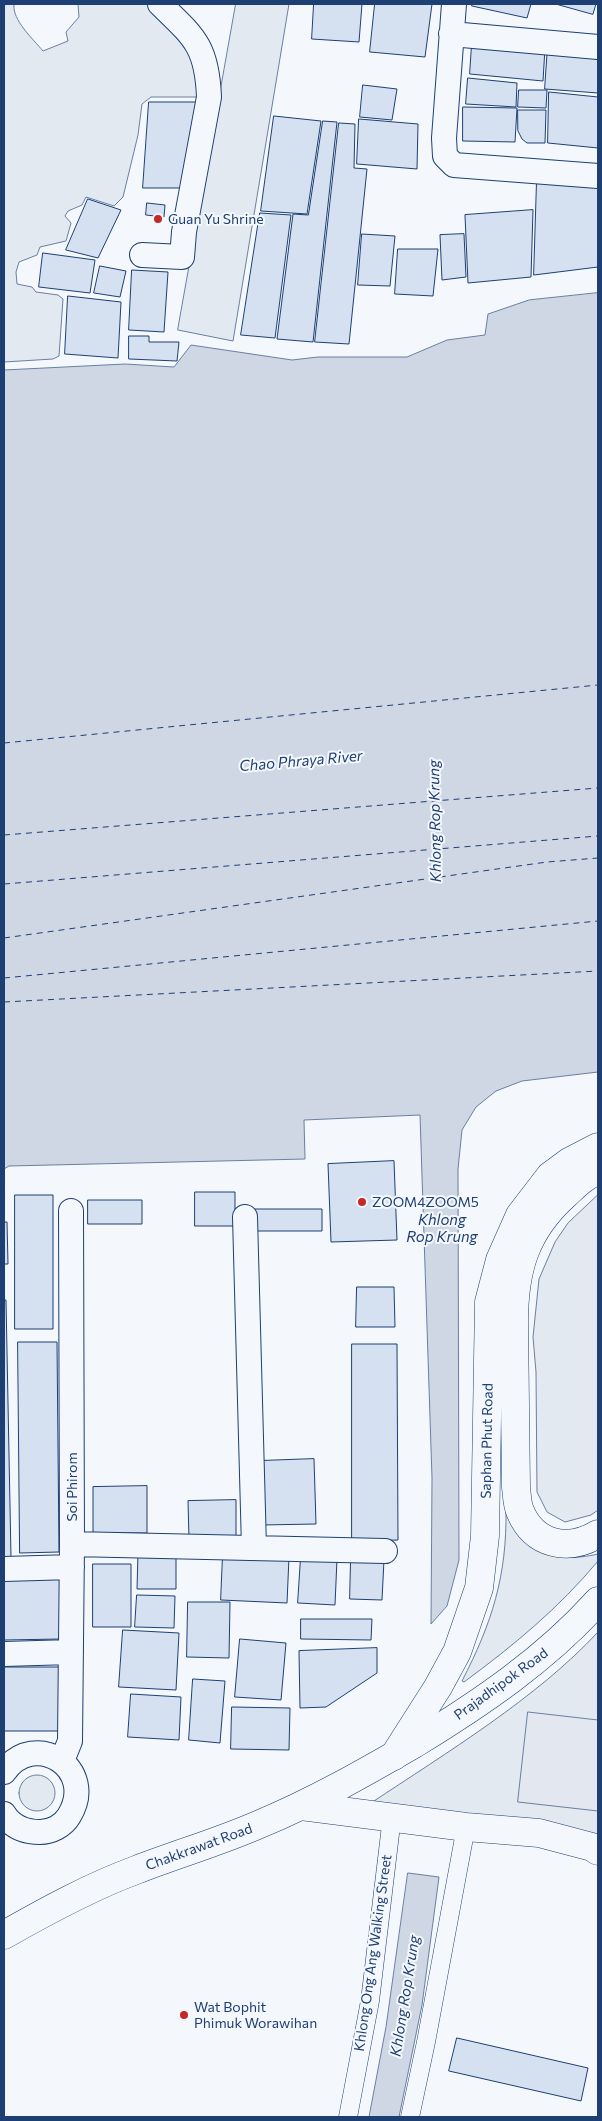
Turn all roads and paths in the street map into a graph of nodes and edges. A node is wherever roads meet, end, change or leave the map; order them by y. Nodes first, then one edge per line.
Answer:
1 (160, 4) edge
2 (454, 4) edge
3 (451, 34) junction
4 (598, 47) edge
5 (598, 176) edge
6 (142, 255) dead end
7 (598, 1147) edge
8 (598, 1170) edge
9 (71, 1211) dead end
10 (245, 1217) dead end
11 (598, 1534) edge
12 (254, 1548) junction
13 (385, 1551) dead end
14 (72, 1555) junction
15 (4, 1569) edge
16 (598, 1601) edge
17 (71, 1652) junction
18 (4, 1654) edge
19 (394, 1756) junction
20 (62, 1761) junction
21 (4, 1771) edge
22 (301, 1806) junction
23 (4, 1814) edge
24 (399, 1818) junction
25 (460, 1826) junction
26 (598, 1851) edge
27 (4, 1935) edge
28 (348, 2117) edge
29 (410, 2117) edge

1 - 6 street
2 - 3 street
3 - 4 street
3 - 5 street
7 - 19 main road, Saphan Phut Road
8 - 11 main road
9 - 14 street, Soi Phirom
10 - 12 street
12 - 13 street
12 - 14 street
14 - 15 street
14 - 17 street, Soi Phirom
16 - 19 main road, Prajadhipok Road
17 - 18 street
17 - 20 street, Soi Phirom
19 - 22 main road, Chakkrawat Road
20 - 21 street
20 - 23 street
22 - 24 main road
22 - 27 main road, Chakkrawat Road
24 - 25 main road
24 - 28 street, Khlong Ong Ang Walking Street
25 - 26 main road
25 - 29 street

